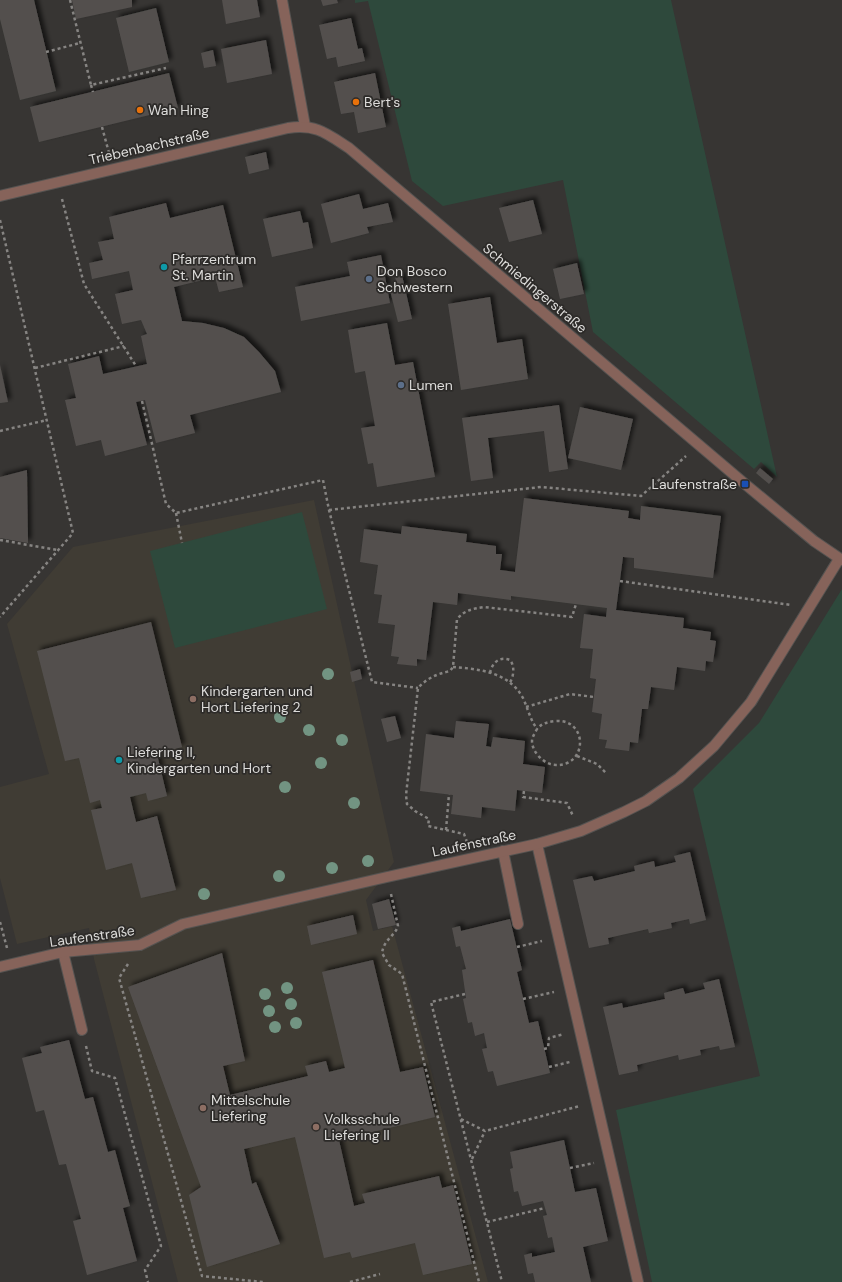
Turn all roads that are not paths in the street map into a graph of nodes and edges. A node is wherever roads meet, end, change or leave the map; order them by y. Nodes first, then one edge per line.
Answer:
1 (282, 0) edge
2 (305, 126) junction
3 (0, 196) edge
4 (840, 559) edge
5 (537, 844) junction
6 (502, 851) junction
7 (518, 924) dead end
8 (63, 952) junction
9 (0, 967) edge
10 (82, 1030) road end
11 (638, 1282) edge

1 - 2 street
2 - 3 street, Triebenbachstraße
2 - 4 street, Schmiedingerstraße
4 - 5 street, Laufenstraße
5 - 6 street, Laufenstraße
5 - 11 street
6 - 7 street
6 - 8 street, Laufenstraße
8 - 9 street, Laufenstraße
8 - 10 street

